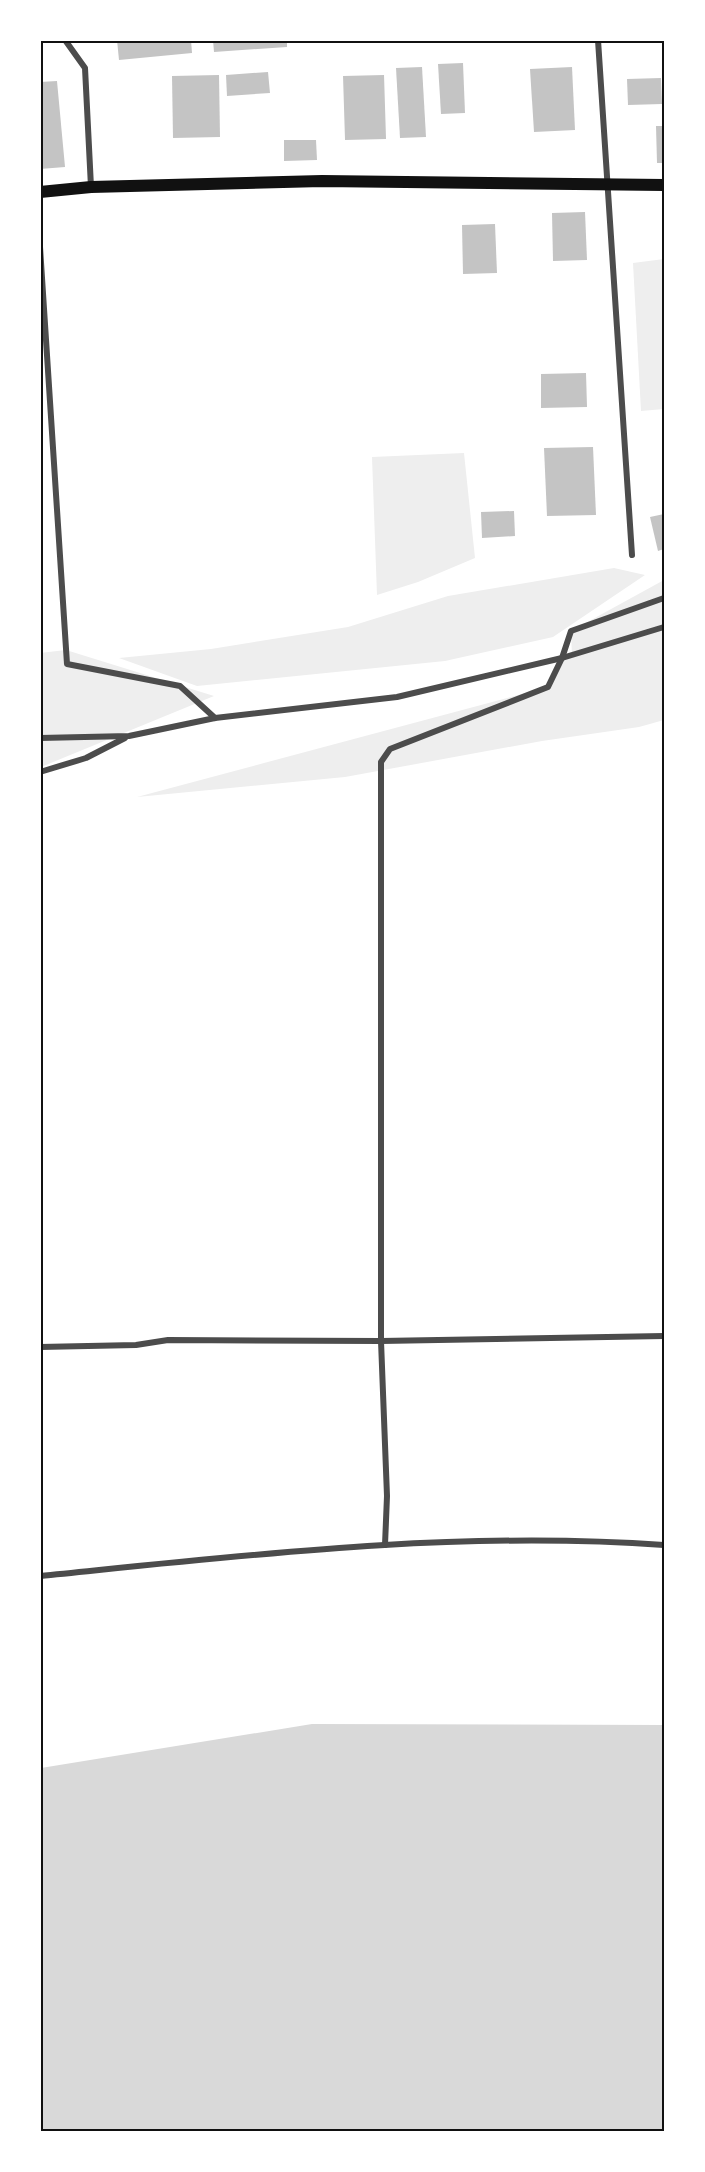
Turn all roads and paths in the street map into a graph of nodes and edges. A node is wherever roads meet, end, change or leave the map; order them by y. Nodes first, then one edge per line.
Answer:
1 (65, 40) edge
2 (598, 40) edge
3 (664, 185) edge
4 (608, 186) junction
5 (91, 187) junction
6 (40, 192) edge
7 (40, 247) edge
8 (632, 555) dead end
9 (664, 598) edge
10 (664, 627) edge
11 (562, 658) junction
12 (215, 718) junction
13 (129, 736) junction
14 (40, 738) edge
15 (40, 771) edge
16 (664, 1336) edge
17 (381, 1341) junction
18 (40, 1347) edge
19 (385, 1545) junction
20 (664, 1545) edge
21 (40, 1576) edge

1 - 5 street
2 - 4 street
3 - 4 main road
4 - 5 main road
4 - 8 street
5 - 6 main road
7 - 12 street
9 - 11 street
10 - 11 street
11 - 12 street
11 - 17 street
12 - 13 street
13 - 14 street
13 - 15 street
16 - 17 street
17 - 18 street
17 - 19 street
19 - 20 street
19 - 21 street

